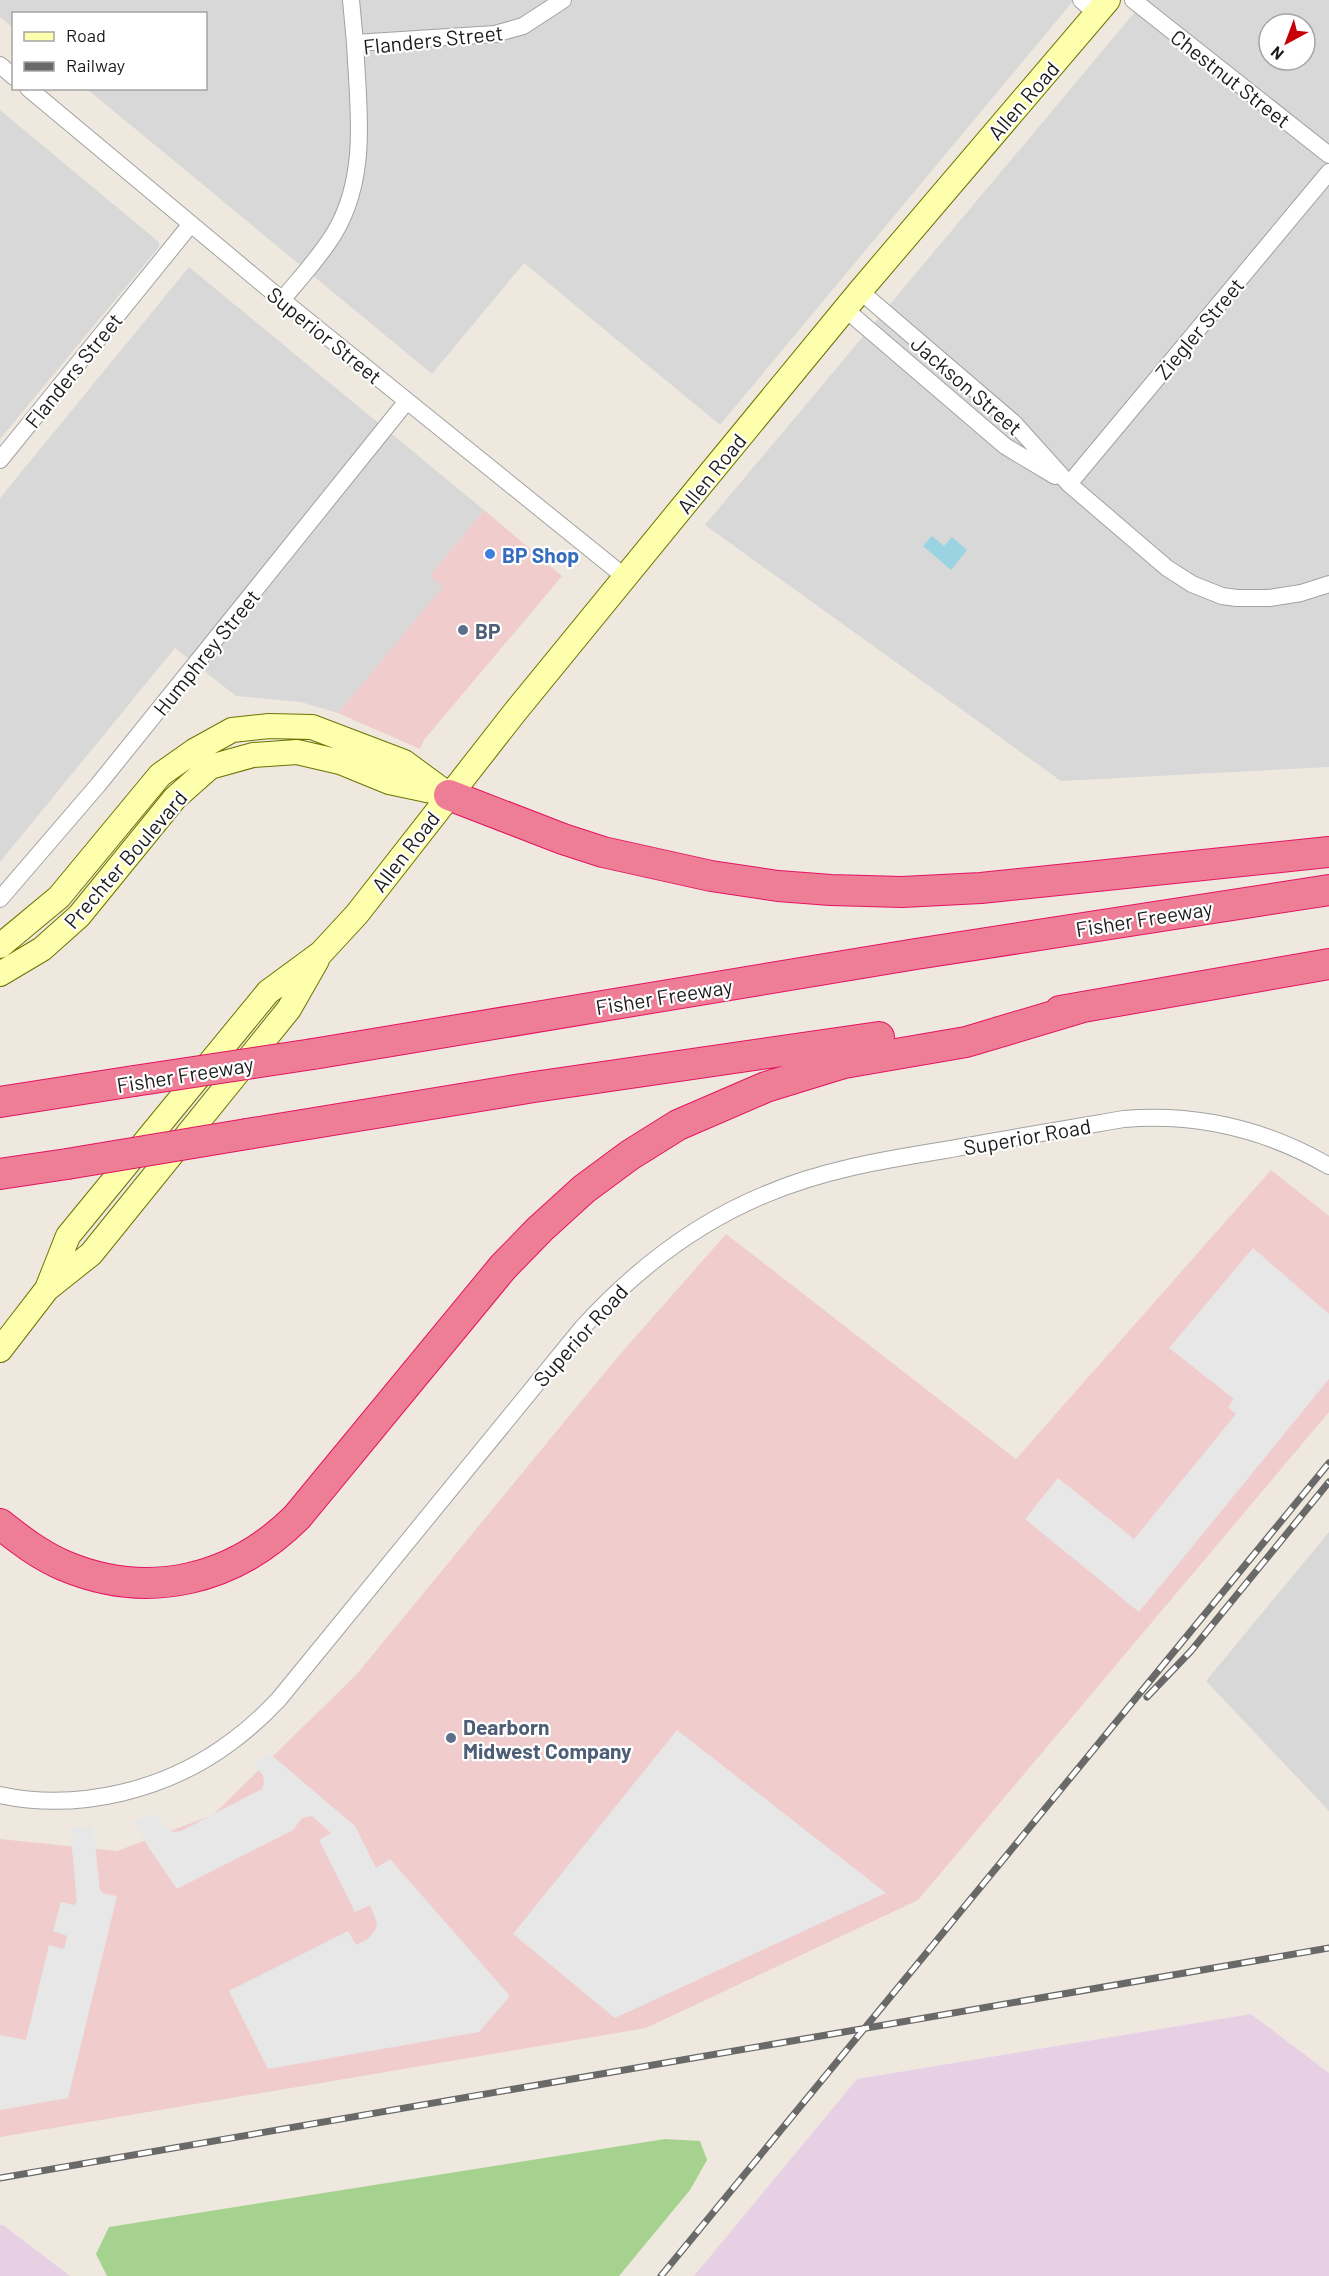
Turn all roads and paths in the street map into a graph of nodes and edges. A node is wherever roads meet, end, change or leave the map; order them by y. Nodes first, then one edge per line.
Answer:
1 (351, 0) edge
2 (563, 0) edge
3 (1133, 0) edge
4 (1095, 4) edge
5 (355, 43) junction
6 (0, 65) edge
7 (12, 74) edge
8 (30, 90) edge
9 (1329, 155) edge
10 (1329, 172) edge
11 (191, 224) junction
12 (282, 300) junction
13 (852, 300) junction
14 (407, 401) junction
15 (0, 460) edge
16 (1069, 484) junction
17 (625, 577) junction
18 (1329, 584) edge
19 (449, 795) junction
20 (1329, 852) edge
21 (1329, 890) edge
22 (0, 899) edge
23 (0, 946) edge
24 (1329, 964) edge
25 (0, 974) edge
26 (1080, 1008) junction
27 (0, 1102) edge
28 (1329, 1166) edge
29 (0, 1174) edge
30 (0, 1350) edge
31 (0, 1524) edge
32 (0, 1796) edge

1 - 5 street
2 - 5 street, Flanders Street
3 - 9 street, Chestnut Street
4 - 13 main road, Allen Road
5 - 12 street, Flanders Street
6 - 7 street
8 - 11 street, Superior Street
10 - 16 street, Ziegler Street
11 - 12 street, Superior Street
11 - 15 street, Flanders Street
12 - 14 street, Superior Street
13 - 16 street, Jackson Street
13 - 16 street, Jackson Street
13 - 17 main road, Allen Road
14 - 17 street, Superior Street
14 - 22 street, Humphrey Street
16 - 18 street, Jackson Street
17 - 19 main road, Allen Road
19 - 20 highway
19 - 23 main road, Prechter Boulevard
19 - 25 main road, Prechter Boulevard
19 - 30 main road, Allen Road
21 - 27 highway, Fisher Freeway, bridge
24 - 26 highway
26 - 29 highway, bridge
26 - 31 highway
28 - 32 street, Superior Road

